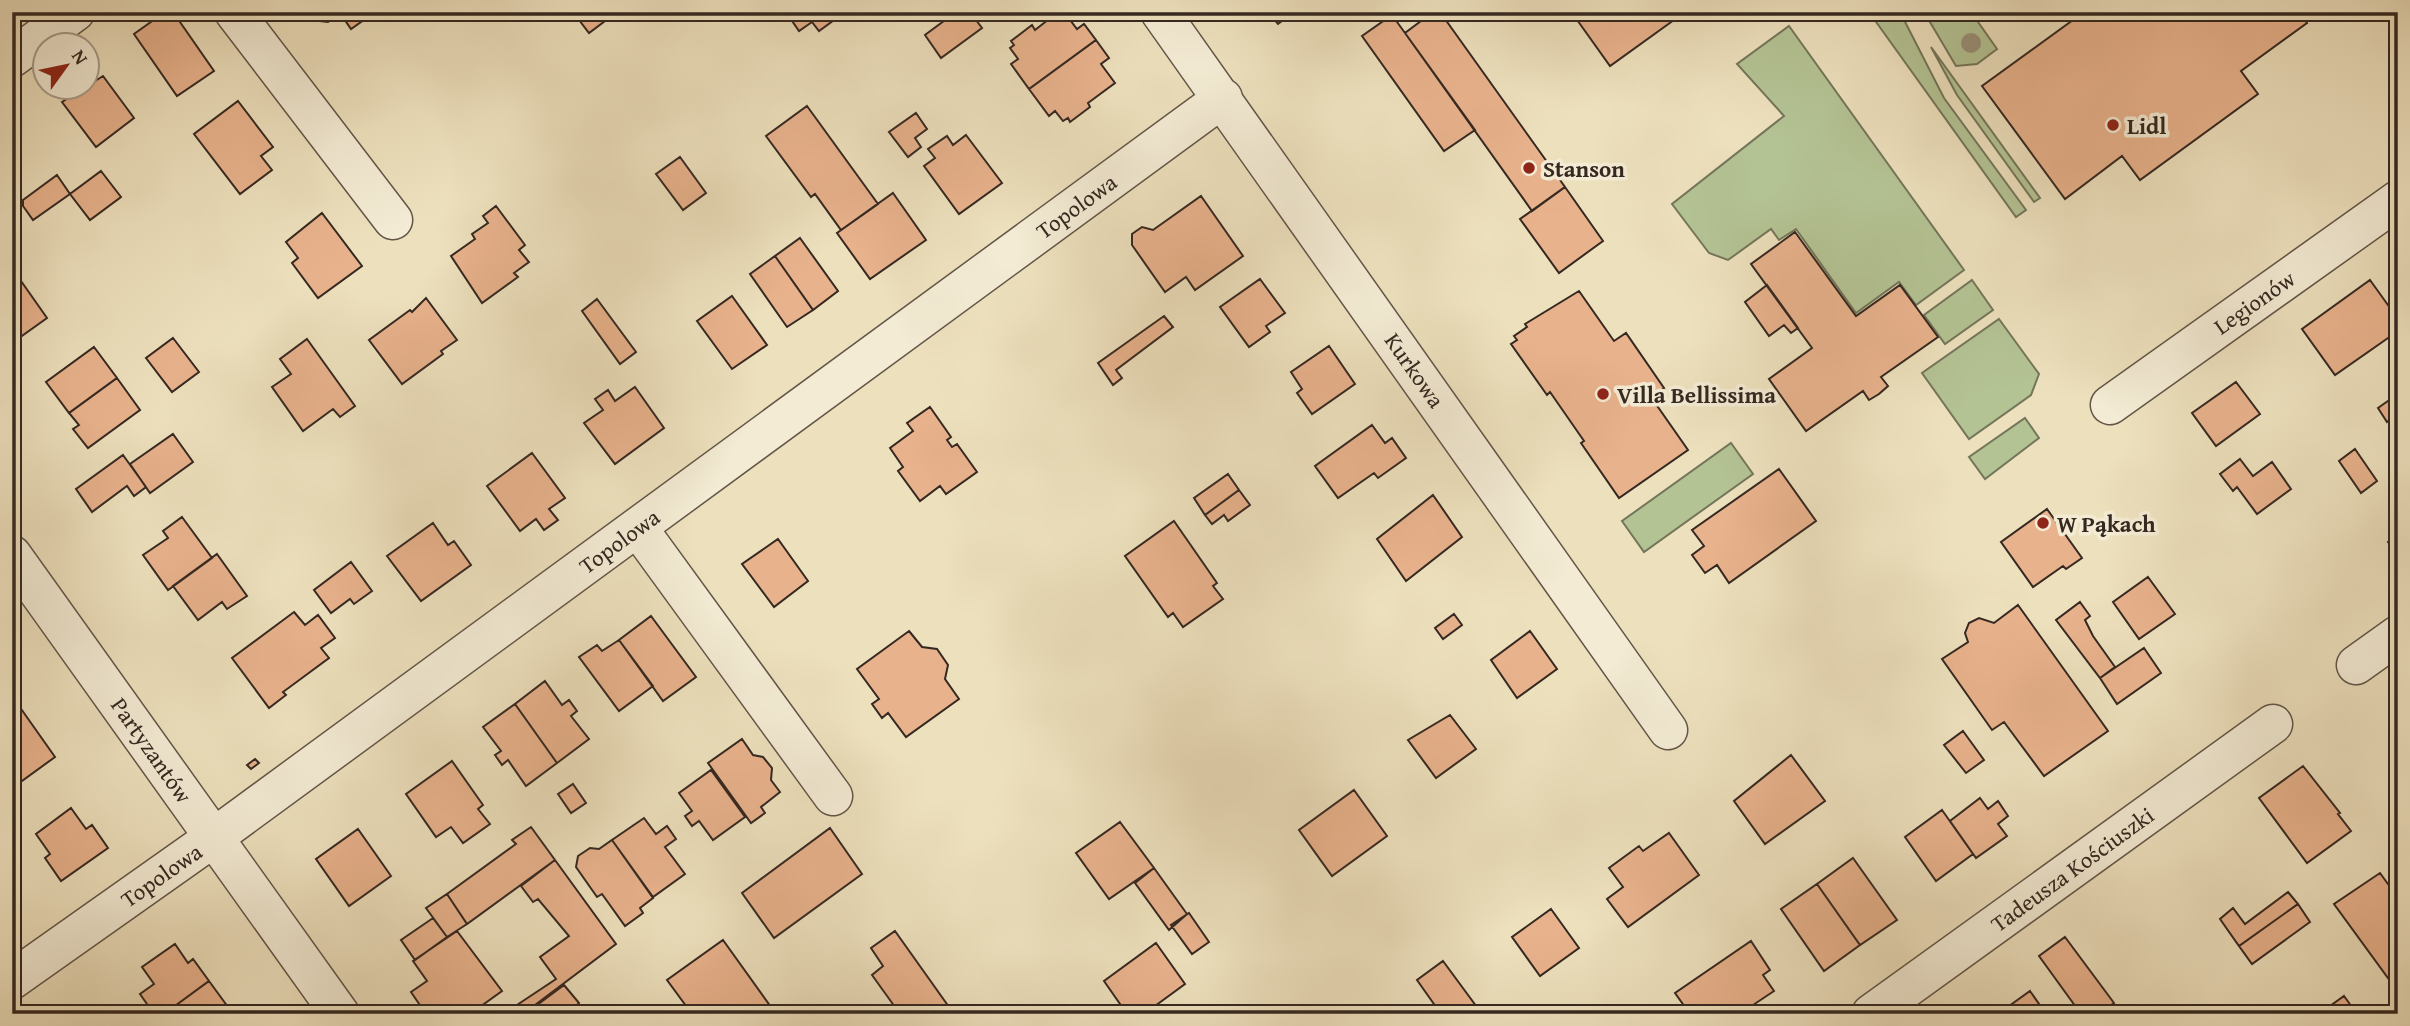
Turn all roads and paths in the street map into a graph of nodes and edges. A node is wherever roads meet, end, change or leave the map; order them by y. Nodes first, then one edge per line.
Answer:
1 (75, 12) edge
2 (234, 12) edge
3 (1160, 12) edge
4 (12, 58) edge
5 (1223, 98) junction
6 (2398, 200) edge
7 (393, 220) dead end
8 (2110, 405) dead end
9 (638, 528) junction
10 (12, 555) edge
11 (2398, 635) edge
12 (2356, 665) dead end
13 (2273, 724) dead end
14 (1668, 730) dead end
15 (833, 796) dead end
16 (213, 838) junction
17 (12, 980) edge
18 (340, 1014) edge
19 (1871, 1014) edge

1 - 4 street
2 - 7 street
3 - 5 street, Kurkowa
5 - 9 street, Topolowa
5 - 14 street, Kurkowa
6 - 8 street, Legionów
9 - 15 street
9 - 16 street, Topolowa
10 - 16 street, Partyzantów
11 - 12 street
13 - 19 street, Tadeusza Kościuszki
16 - 17 street, Topolowa
16 - 18 street, Partyzantów

